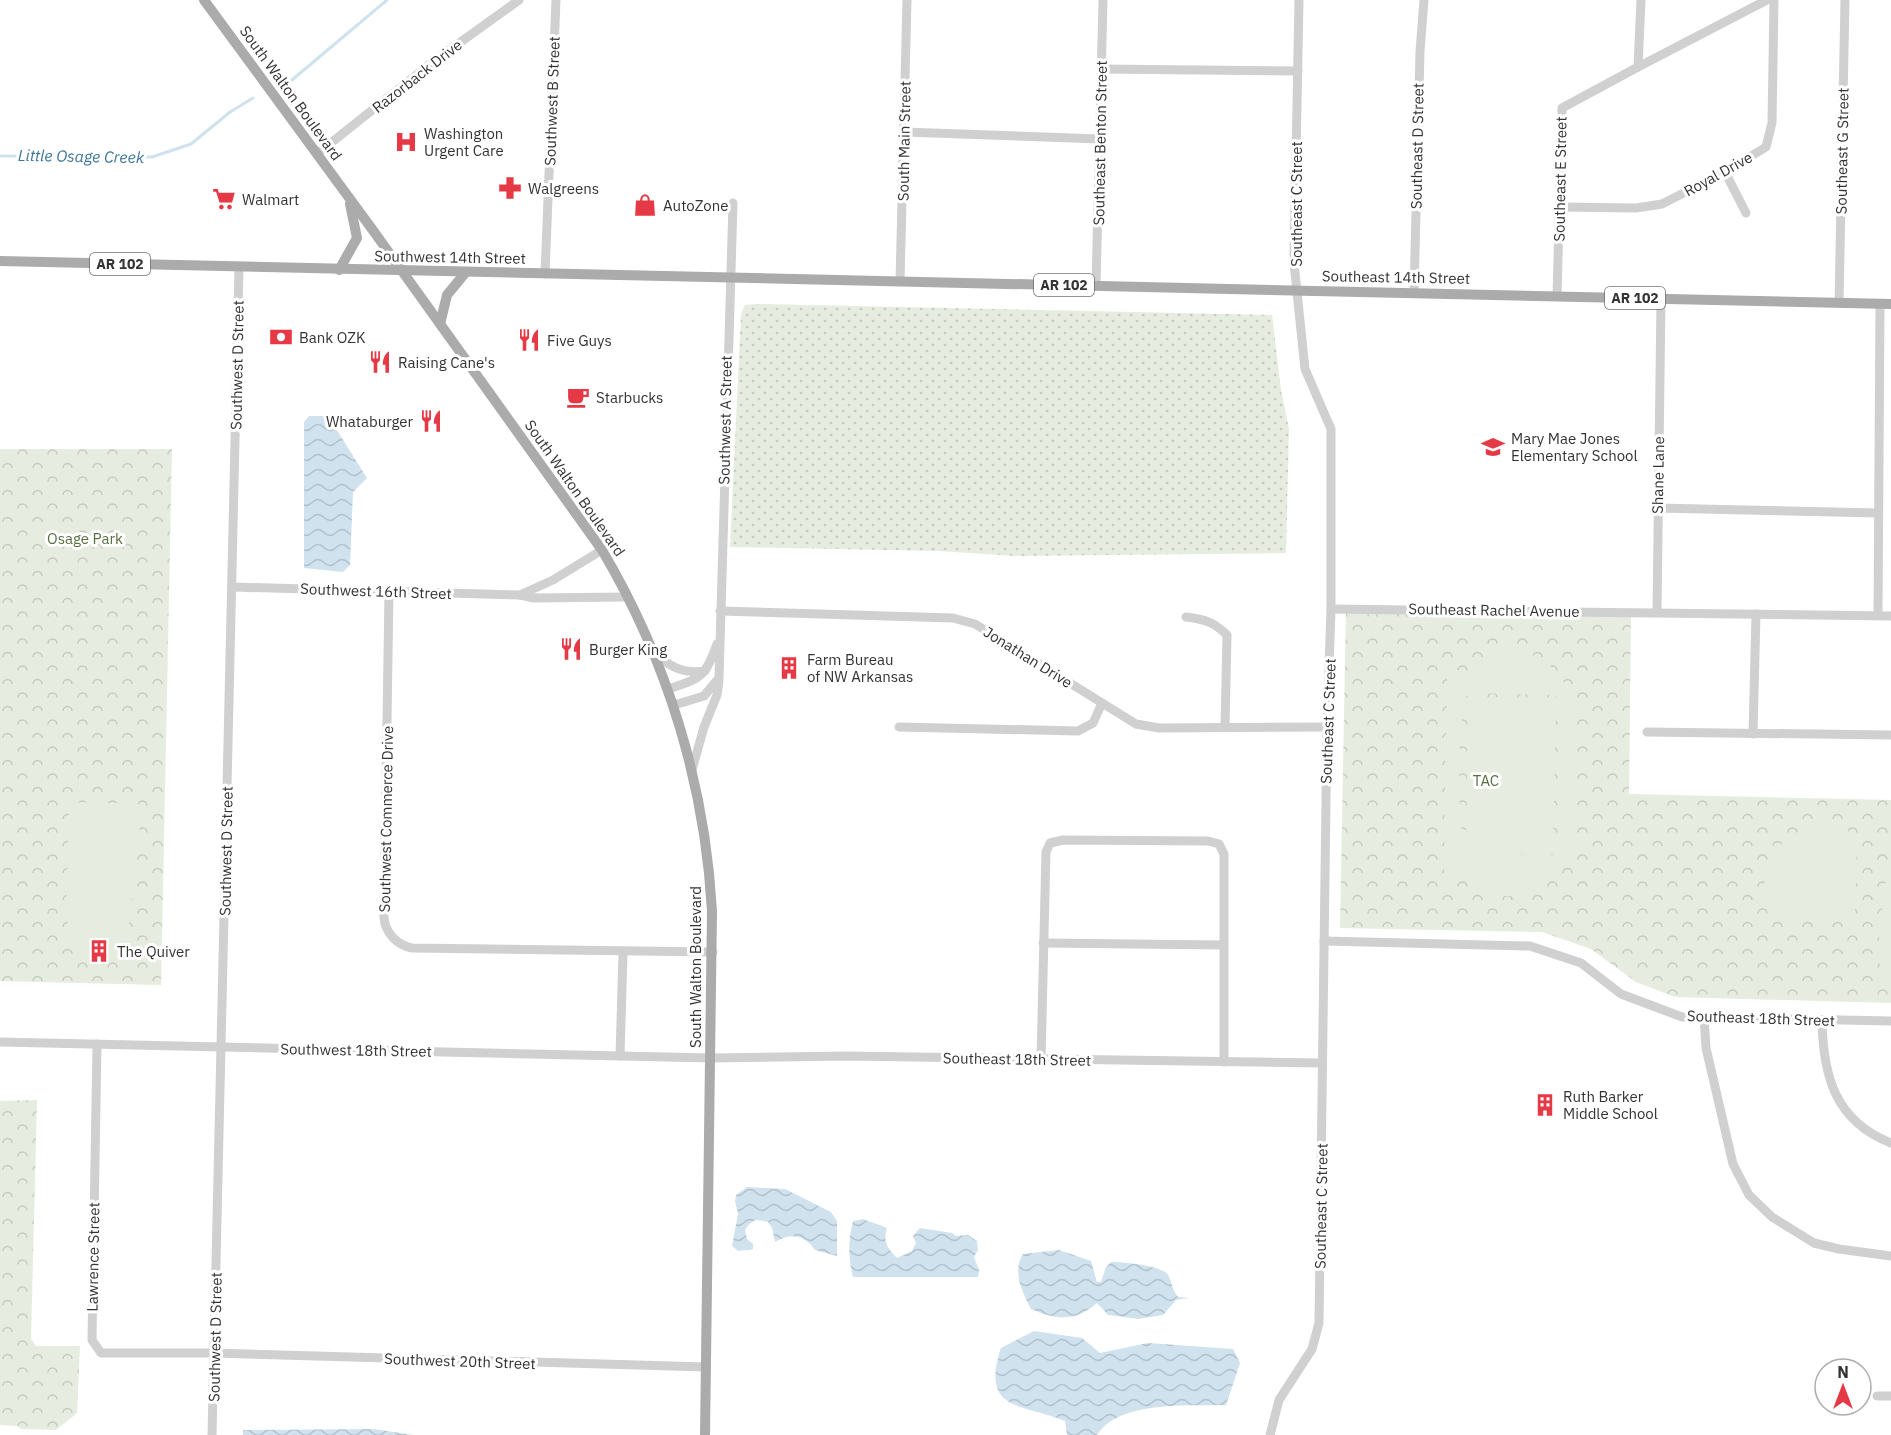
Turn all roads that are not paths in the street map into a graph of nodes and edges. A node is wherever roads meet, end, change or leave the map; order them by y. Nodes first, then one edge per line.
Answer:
1 (204, 0) edge
2 (519, 0) edge
3 (556, 0) edge
4 (907, 0) edge
5 (1103, 0) edge
6 (1299, 0) edge
7 (1424, 0) edge
8 (1641, 0) edge
9 (1767, 0) edge
10 (1774, 0) edge
11 (1845, 0) edge
12 (1638, 67) junction
13 (1101, 69) junction
14 (1298, 71) junction
15 (904, 132) junction
16 (1100, 139) junction
17 (317, 154) junction
18 (1725, 172) junction
19 (349, 198) junction
20 (733, 204) dead end
21 (1559, 207) junction
22 (1746, 213) dead end
23 (0, 261) edge
24 (239, 268) junction
25 (339, 270) junction
26 (402, 271) junction
27 (466, 272) junction
28 (545, 274) junction
29 (729, 278) junction
30 (900, 282) junction
31 (1096, 286) junction
32 (1298, 290) junction
33 (1414, 292) junction
34 (1557, 296) junction
35 (1661, 299) junction
36 (1839, 303) junction
37 (1886, 304) edge
38 (440, 324) junction
39 (1657, 508) junction
40 (1878, 513) junction
41 (602, 550) junction
42 (232, 587) junction
43 (389, 591) junction
44 (520, 595) junction
45 (627, 597) junction
46 (1331, 609) junction
47 (720, 611) junction
48 (1657, 612) junction
49 (1756, 614) junction
50 (1878, 615) junction
51 (1186, 616) dead end
52 (1891, 616) edge
53 (720, 636) junction
54 (654, 653) junction
55 (705, 671) junction
56 (719, 678) junction
57 (668, 689) junction
58 (1102, 704) junction
59 (674, 705) junction
60 (1226, 726) junction
61 (899, 727) dead end
62 (1327, 727) junction
63 (1647, 732) dead end
64 (1753, 734) junction
65 (1891, 735) edge
66 (692, 770) junction
67 (1324, 941) junction
68 (1043, 943) junction
69 (1222, 945) junction
70 (713, 952) junction
71 (622, 953) junction
72 (1704, 1017) junction
73 (1822, 1020) junction
74 (1891, 1021) edge
75 (0, 1042) edge
76 (97, 1044) junction
77 (221, 1047) junction
78 (620, 1056) junction
79 (711, 1058) junction
80 (1041, 1060) junction
81 (1224, 1062) junction
82 (1322, 1063) junction
83 (1891, 1143) edge
84 (1891, 1256) edge
85 (214, 1353) junction
86 (706, 1367) junction
87 (1877, 1396) dead end
88 (1891, 1396) edge
89 (212, 1435) edge
90 (705, 1435) edge
91 (1270, 1435) edge

1 - 17 main road, South Walton Boulevard
2 - 17 street, Razorback Drive
3 - 28 street, Southwest B Street
4 - 15 street, South Main Street
5 - 13 street, Southeast Benton Street
6 - 14 street, Southeast C Street
7 - 33 street, Southeast D Street
8 - 12 street
9 - 12 street
10 - 18 street, Royal Drive
11 - 36 street, Southeast G Street
12 - 21 street, Southeast E Street
13 - 14 street
13 - 16 street, Southeast Benton Street
14 - 32 street, Southeast C Street
15 - 16 street
15 - 30 street, South Main Street
16 - 31 street, Southeast Benton Street
17 - 19 main road, South Walton Boulevard
18 - 21 street, Royal Drive
18 - 22 street
19 - 25 main road
19 - 26 main road, South Walton Boulevard
20 - 29 street, Southwest A Street
21 - 34 street, Southeast E Street
23 - 24 main road, Southwest 14th Street / AR 102
24 - 25 main road, Southwest 14th Street / AR 102
24 - 42 street, Southwest D Street
25 - 26 main road, Southwest 14th Street / AR 102
26 - 27 main road, Southwest 14th Street / AR 102
26 - 38 main road, South Walton Boulevard
27 - 28 main road, Southwest 14th Street / AR 102
27 - 38 main road
28 - 29 main road, Southwest 14th Street / AR 102
29 - 30 main road, Southwest 14th Street / AR 102
29 - 47 street, Southwest A Street
30 - 31 main road, Southeast 14th Street / AR 102
31 - 32 main road, Southeast 14th Street / AR 102
32 - 33 main road, Southeast 14th Street / AR 102
32 - 46 street, Southeast C Street
33 - 34 main road, Southeast 14th Street / AR 102
34 - 35 main road, Southeast 14th Street / AR 102
35 - 36 main road, Southeast 14th Street / AR 102
35 - 39 street, Shane Lane
36 - 37 main road, Southeast 14th Street / AR 102
37 - 40 street
38 - 41 main road, South Walton Boulevard
39 - 40 street
39 - 48 street, Shane Lane
40 - 50 street
41 - 44 street, Southwest 16th Street
41 - 45 main road, South Walton Boulevard
42 - 43 street, Southwest 16th Street
42 - 77 street, Southwest D Street
43 - 44 street, Southwest 16th Street
43 - 71 street, Southwest Commerce Drive
44 - 45 street, Southwest 16th Street
45 - 54 main road, South Walton Boulevard
46 - 48 street, Southeast Rachel Avenue
46 - 62 street, Southeast C Street
47 - 53 street, Southwest A Street
47 - 58 street, Jonathan Drive
48 - 49 street, Southeast Rachel Avenue
49 - 50 street, Southeast Rachel Avenue
49 - 64 street
50 - 52 street, Southeast Rachel Avenue
51 - 60 street
53 - 55 street, Southwest A Street
53 - 56 street, Southwest A Street
54 - 55 street
54 - 57 main road, South Walton Boulevard
55 - 57 street
56 - 59 street
56 - 66 street, Southwest A Street
57 - 59 main road, South Walton Boulevard
58 - 60 street, Jonathan Drive
58 - 61 street
59 - 66 main road, South Walton Boulevard
60 - 62 street, Jonathan Drive
62 - 67 street, Southeast C Street
63 - 64 street
64 - 65 street
66 - 70 main road, South Walton Boulevard
67 - 72 street, Southeast 18th Street
67 - 82 street, Southeast C Street
68 - 69 street
68 - 69 street
68 - 80 street
69 - 81 street
70 - 71 street, Southwest Commerce Drive
70 - 79 main road, South Walton Boulevard
71 - 78 street
72 - 73 street, Southeast 18th Street
72 - 84 street
73 - 74 street, Southeast 18th Street
73 - 83 street
75 - 76 street, Southwest 18th Street
76 - 77 street, Southwest 18th Street
76 - 85 street, Lawrence Street
77 - 78 street, Southwest 18th Street
77 - 85 street, Southwest D Street
78 - 79 street, Southwest 18th Street
79 - 80 street, Southeast 18th Street
79 - 86 main road, South Walton Boulevard
80 - 81 street, Southeast 18th Street
81 - 82 street, Southeast 18th Street
82 - 91 street, Southeast C Street
85 - 86 street, Southwest 20th Street
85 - 89 street, Southwest D Street
86 - 90 main road, South Walton Boulevard
87 - 88 street

